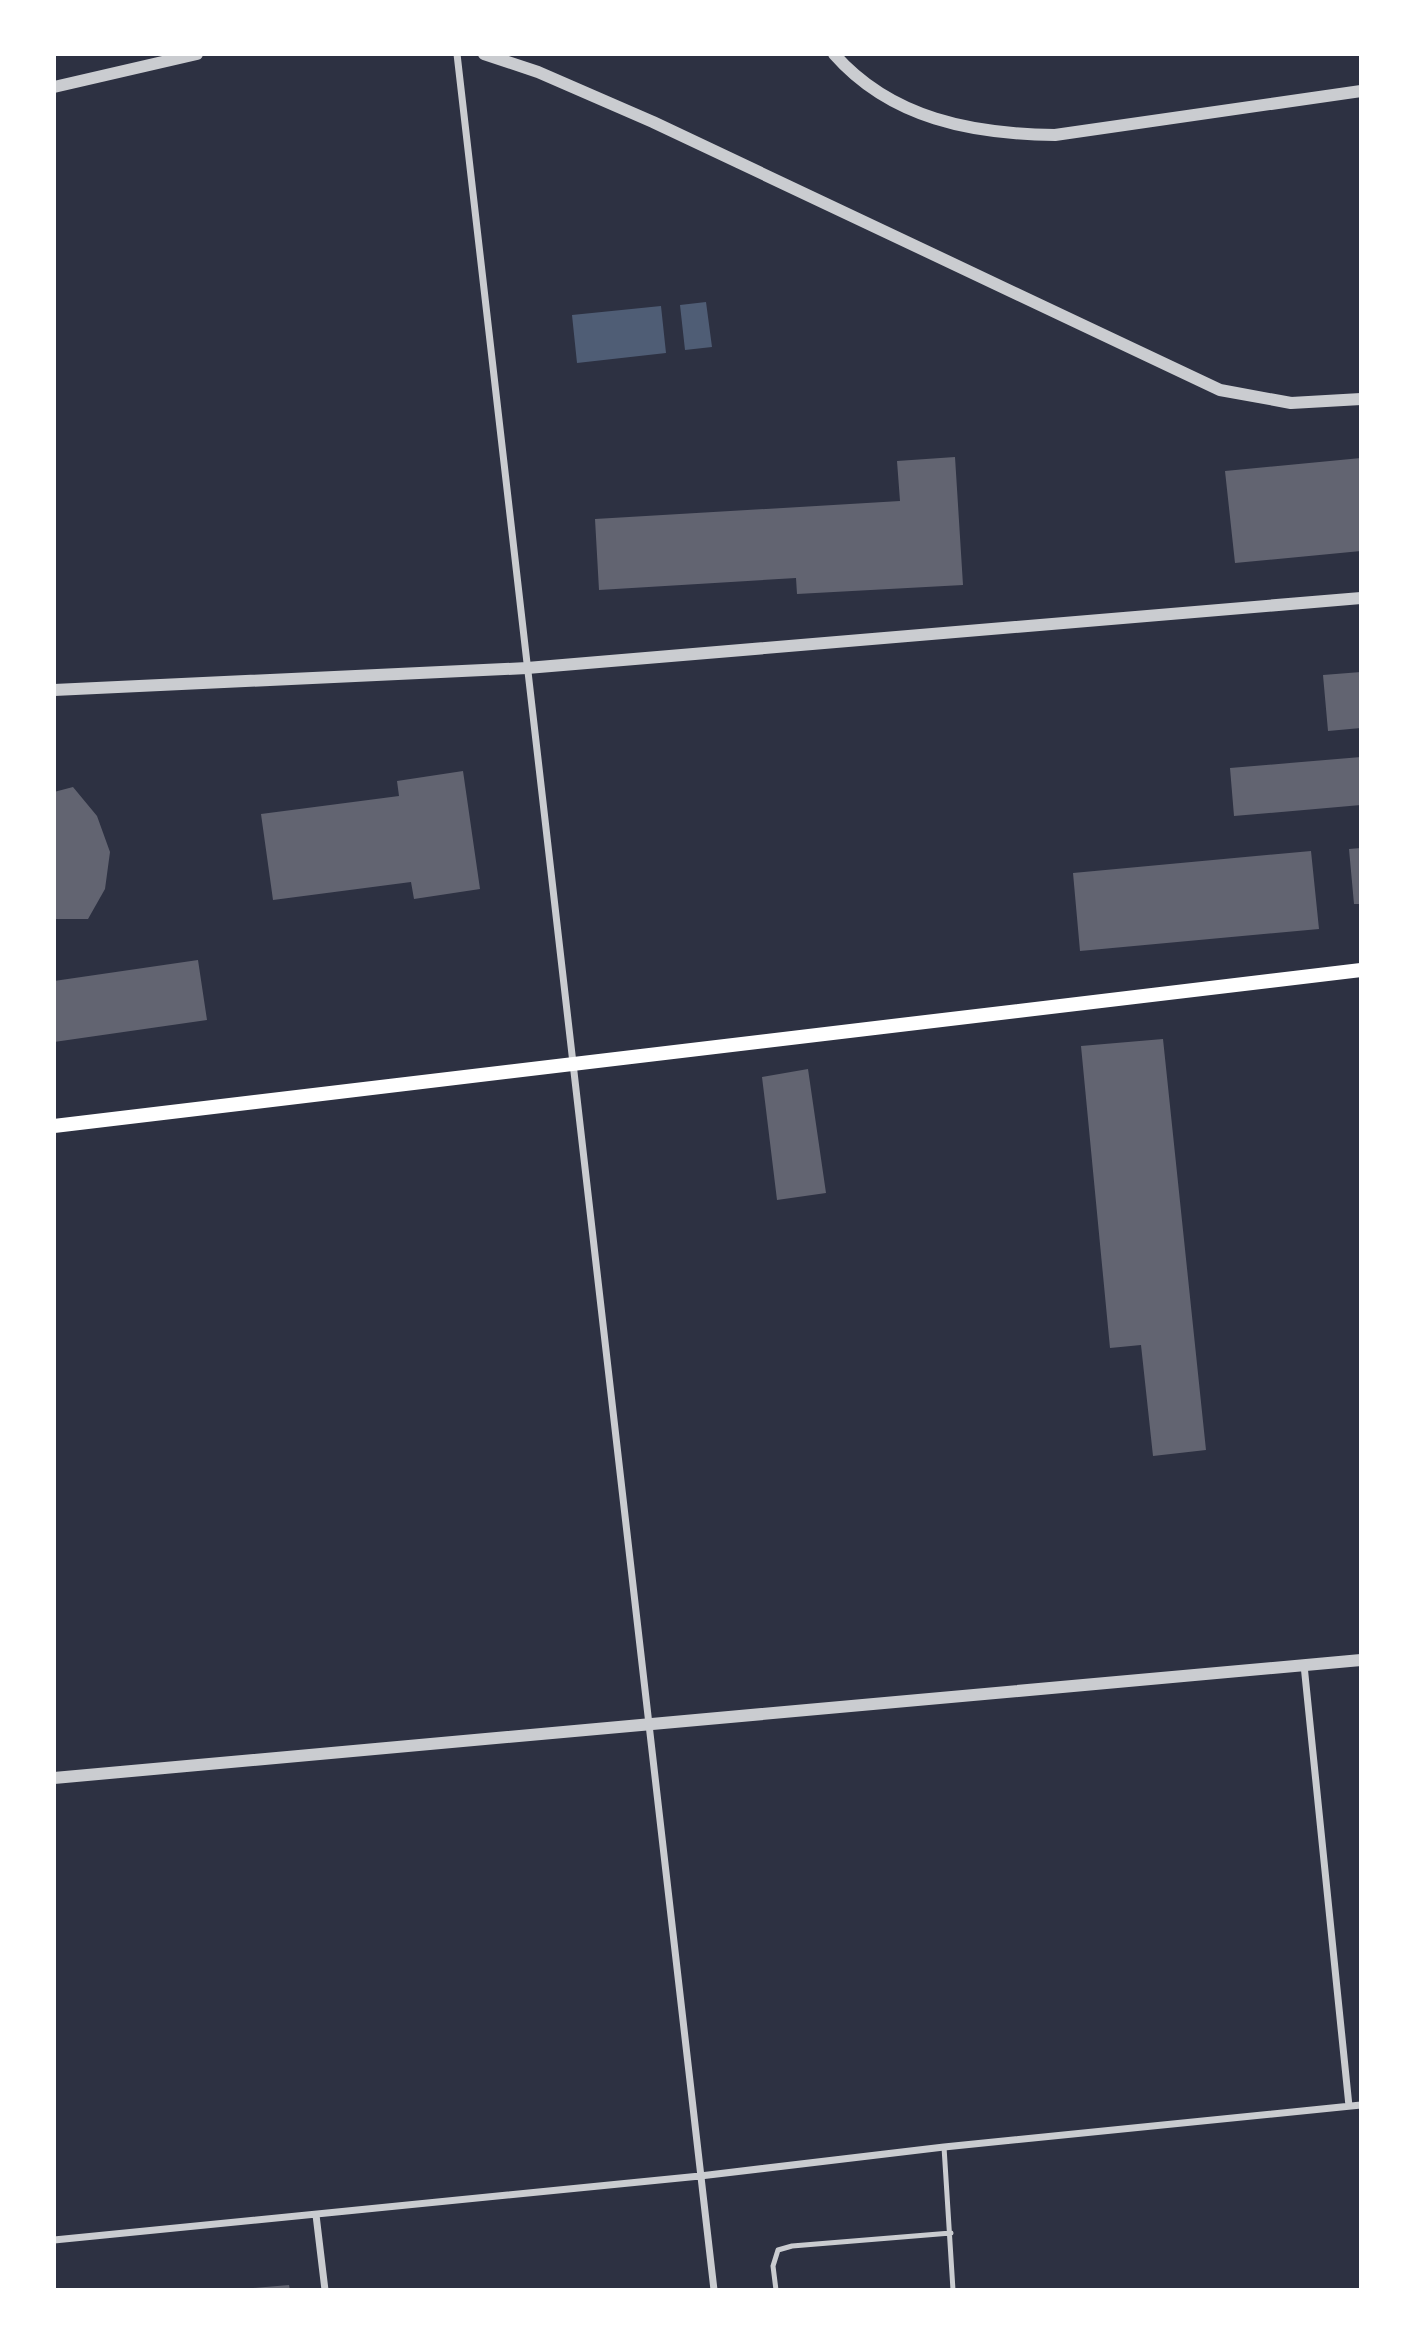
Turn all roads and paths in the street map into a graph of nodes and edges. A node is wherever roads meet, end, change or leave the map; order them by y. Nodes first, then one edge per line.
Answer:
1 (198, 54) edge
2 (457, 54) edge
3 (484, 54) edge
4 (834, 54) edge
5 (54, 87) edge
6 (1361, 91) edge
7 (1361, 399) edge
8 (1361, 598) edge
9 (527, 668) junction
10 (54, 690) edge
11 (1361, 970) edge
12 (571, 1065) junction
13 (54, 1126) edge
14 (1361, 1660) edge
15 (1304, 1665) junction
16 (647, 1724) junction
17 (54, 1778) edge
18 (1361, 2105) edge
19 (1349, 2106) junction
20 (943, 2147) junction
21 (700, 2176) junction
22 (316, 2215) junction
23 (951, 2233) junction
24 (54, 2240) edge
25 (326, 2290) edge
26 (714, 2290) edge
27 (776, 2290) edge
28 (953, 2290) edge

1 - 5 street
2 - 9 street
3 - 7 street
4 - 6 street
8 - 9 street
9 - 10 street
9 - 12 street
11 - 12 main road
12 - 13 main road
12 - 16 street
14 - 15 street
15 - 16 street
15 - 19 street
16 - 17 street
16 - 21 street
18 - 19 street
19 - 20 street
20 - 21 street
20 - 23 lane
21 - 22 street
21 - 26 street
22 - 24 street
22 - 25 street
23 - 27 lane
23 - 28 lane

